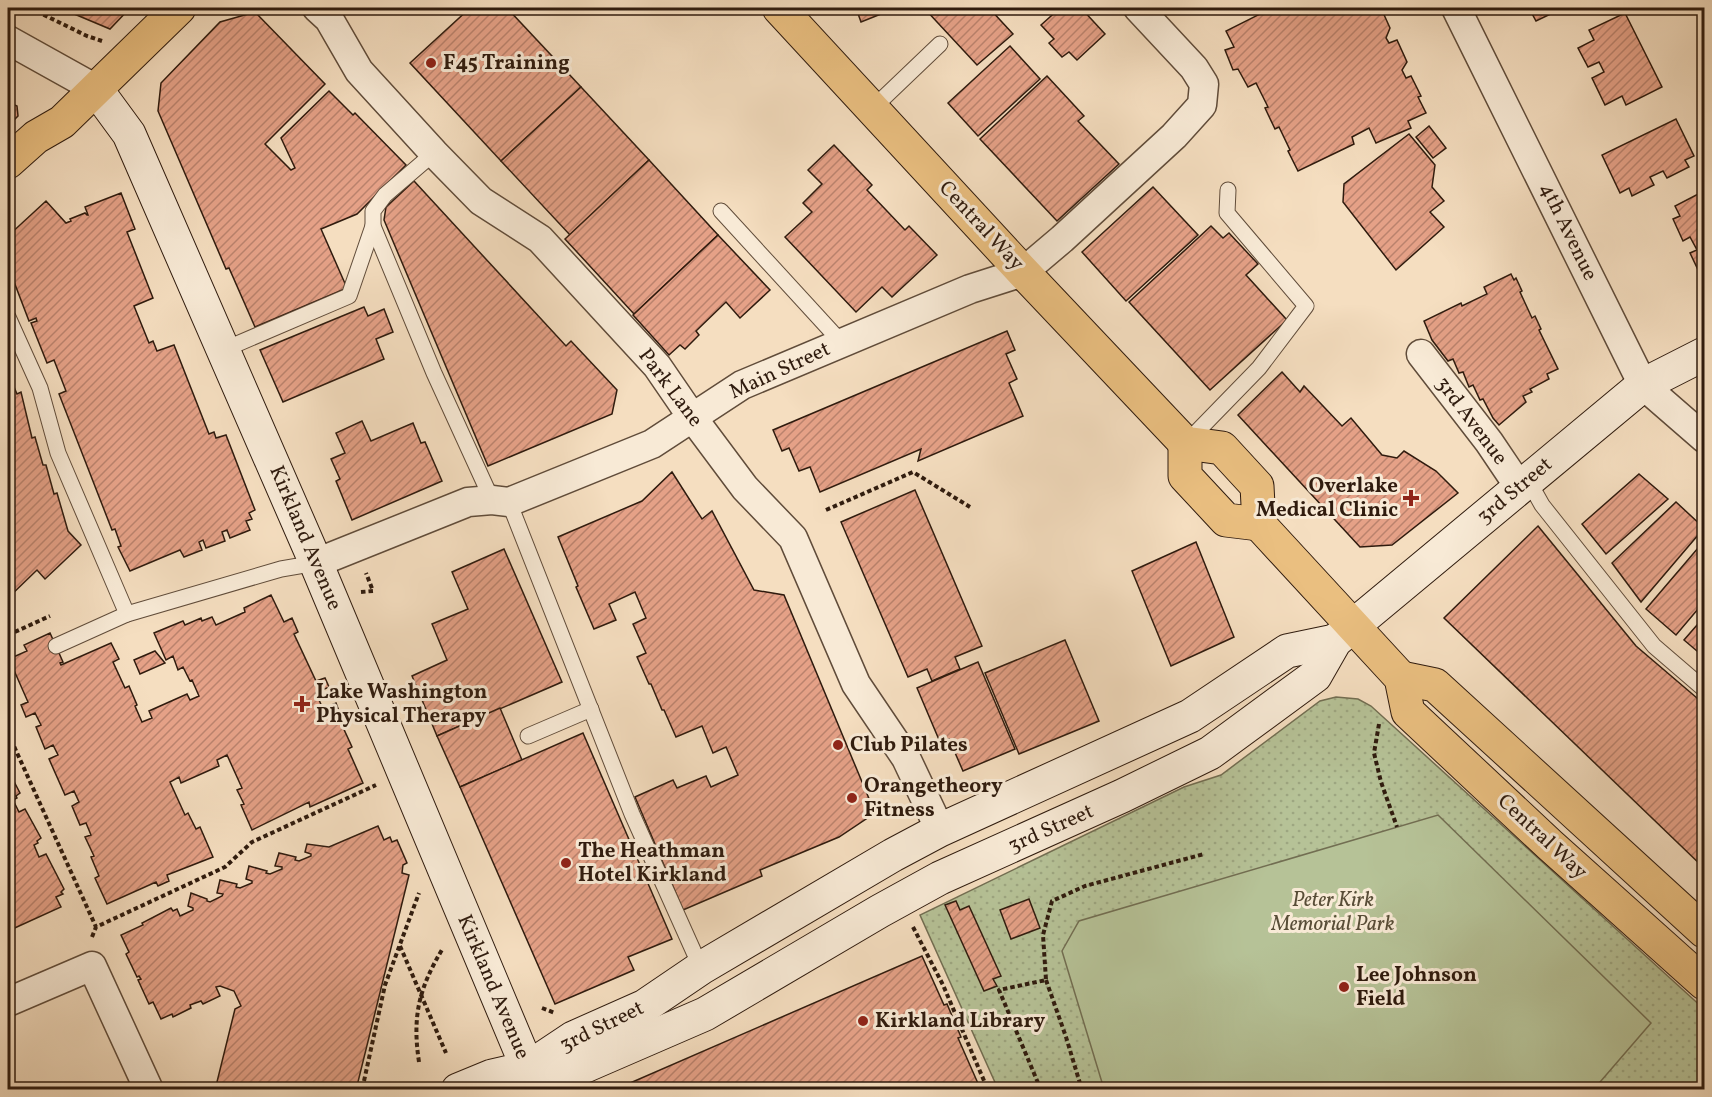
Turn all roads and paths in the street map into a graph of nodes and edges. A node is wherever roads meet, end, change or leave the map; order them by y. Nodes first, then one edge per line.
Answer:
1 (30, 8) edge
2 (178, 8) edge
3 (317, 8) edge
4 (779, 8) edge
5 (1138, 8) edge
6 (1456, 8) edge
7 (8, 40) edge
8 (106, 42) dead end
9 (940, 44) dead end
10 (96, 89) junction
11 (873, 108) junction
12 (62, 122) junction
13 (434, 153) junction
14 (8, 162) edge
15 (8, 187) edge
16 (1228, 190) dead end
17 (721, 211) dead end
18 (373, 226) junction
19 (1023, 272) junction
20 (8, 317) edge
21 (842, 343) junction
22 (224, 350) junction
23 (1421, 354) dead end
24 (1704, 354) edge
25 (1643, 385) junction
26 (692, 417) junction
27 (1704, 438) edge
28 (1185, 443) junction
29 (1524, 484) junction
30 (500, 501) junction
31 (970, 507) dead end
32 (826, 510) dead end
33 (1259, 524) junction
34 (316, 563) junction
35 (365, 570) dead end
36 (357, 592) dead end
37 (127, 614) junction
38 (51, 615) dead end
39 (1344, 633) junction
40 (8, 635) edge
41 (56, 646) dead end
42 (1401, 678) junction
43 (1704, 689) edge
44 (591, 709) junction
45 (1379, 720) dead end
46 (8, 733) edge
47 (528, 736) dead end
48 (404, 772) junction
49 (1397, 827) dead end
50 (940, 830) junction
51 (1204, 854) dead end
52 (422, 887) dead end
53 (908, 917) dead end
54 (1704, 931) edge
55 (400, 945) junction
56 (445, 945) dead end
57 (701, 968) junction
58 (1046, 980) junction
59 (934, 983) dead end
60 (1704, 983) edge
61 (943, 985) junction
62 (421, 995) junction
63 (8, 1002) edge
64 (446, 1053) dead end
65 (419, 1062) dead end
66 (532, 1079) edge
67 (364, 1081) dead end
68 (149, 1089) edge
69 (458, 1089) edge
70 (988, 1089) edge
71 (1041, 1089) edge
72 (1082, 1089) edge

1 - 8 path
2 - 10 main road
3 - 13 street, Park Lane
4 - 11 main road, Central Way
5 - 19 street, Main Street
6 - 25 street, 4th Avenue
7 - 10 street, Kirkland Avenue
9 - 11 lane
10 - 12 main road
10 - 22 main road, Kirkland Avenue
11 - 19 main road, Central Way
12 - 14 main road
12 - 15 main road
13 - 18 lane
13 - 26 street, Park Lane
16 - 28 lane
17 - 21 lane
18 - 22 lane
18 - 30 lane
19 - 21 street, Main Street
19 - 28 main road, Central Way
20 - 37 lane
21 - 26 street, Main Street
22 - 34 main road, Kirkland Avenue
23 - 29 street, 3rd Avenue
24 - 25 main road, 3rd Street
25 - 27 street, 4th Avenue
25 - 29 main road, 3rd Street
26 - 30 street, Main Street
26 - 50 street, Park Lane
28 - 33 main road
28 - 33 main road
29 - 39 main road, 3rd Street
29 - 43 lane
30 - 34 street, Main Street
30 - 44 lane
31 - 32 path
33 - 39 main road
34 - 37 lane
34 - 48 main road, Kirkland Avenue
35 - 36 path
37 - 41 lane
38 - 40 path
39 - 42 main road
39 - 50 main road, 3rd Street
39 - 66 main road, 3rd Street
42 - 54 main road, Central Way
42 - 60 main road, Central Way
44 - 47 lane
44 - 57 lane
45 - 49 path
46 - 48 path
48 - 66 main road, Kirkland Avenue
50 - 57 main road, 3rd Street
51 - 58 path
52 - 55 path
53 - 61 path
55 - 62 path
55 - 67 path
56 - 62 path
57 - 66 main road, 3rd Street
58 - 71 path
58 - 72 path
59 - 61 path
61 - 70 path
62 - 64 path
62 - 65 path
63 - 68 street
66 - 69 main road

